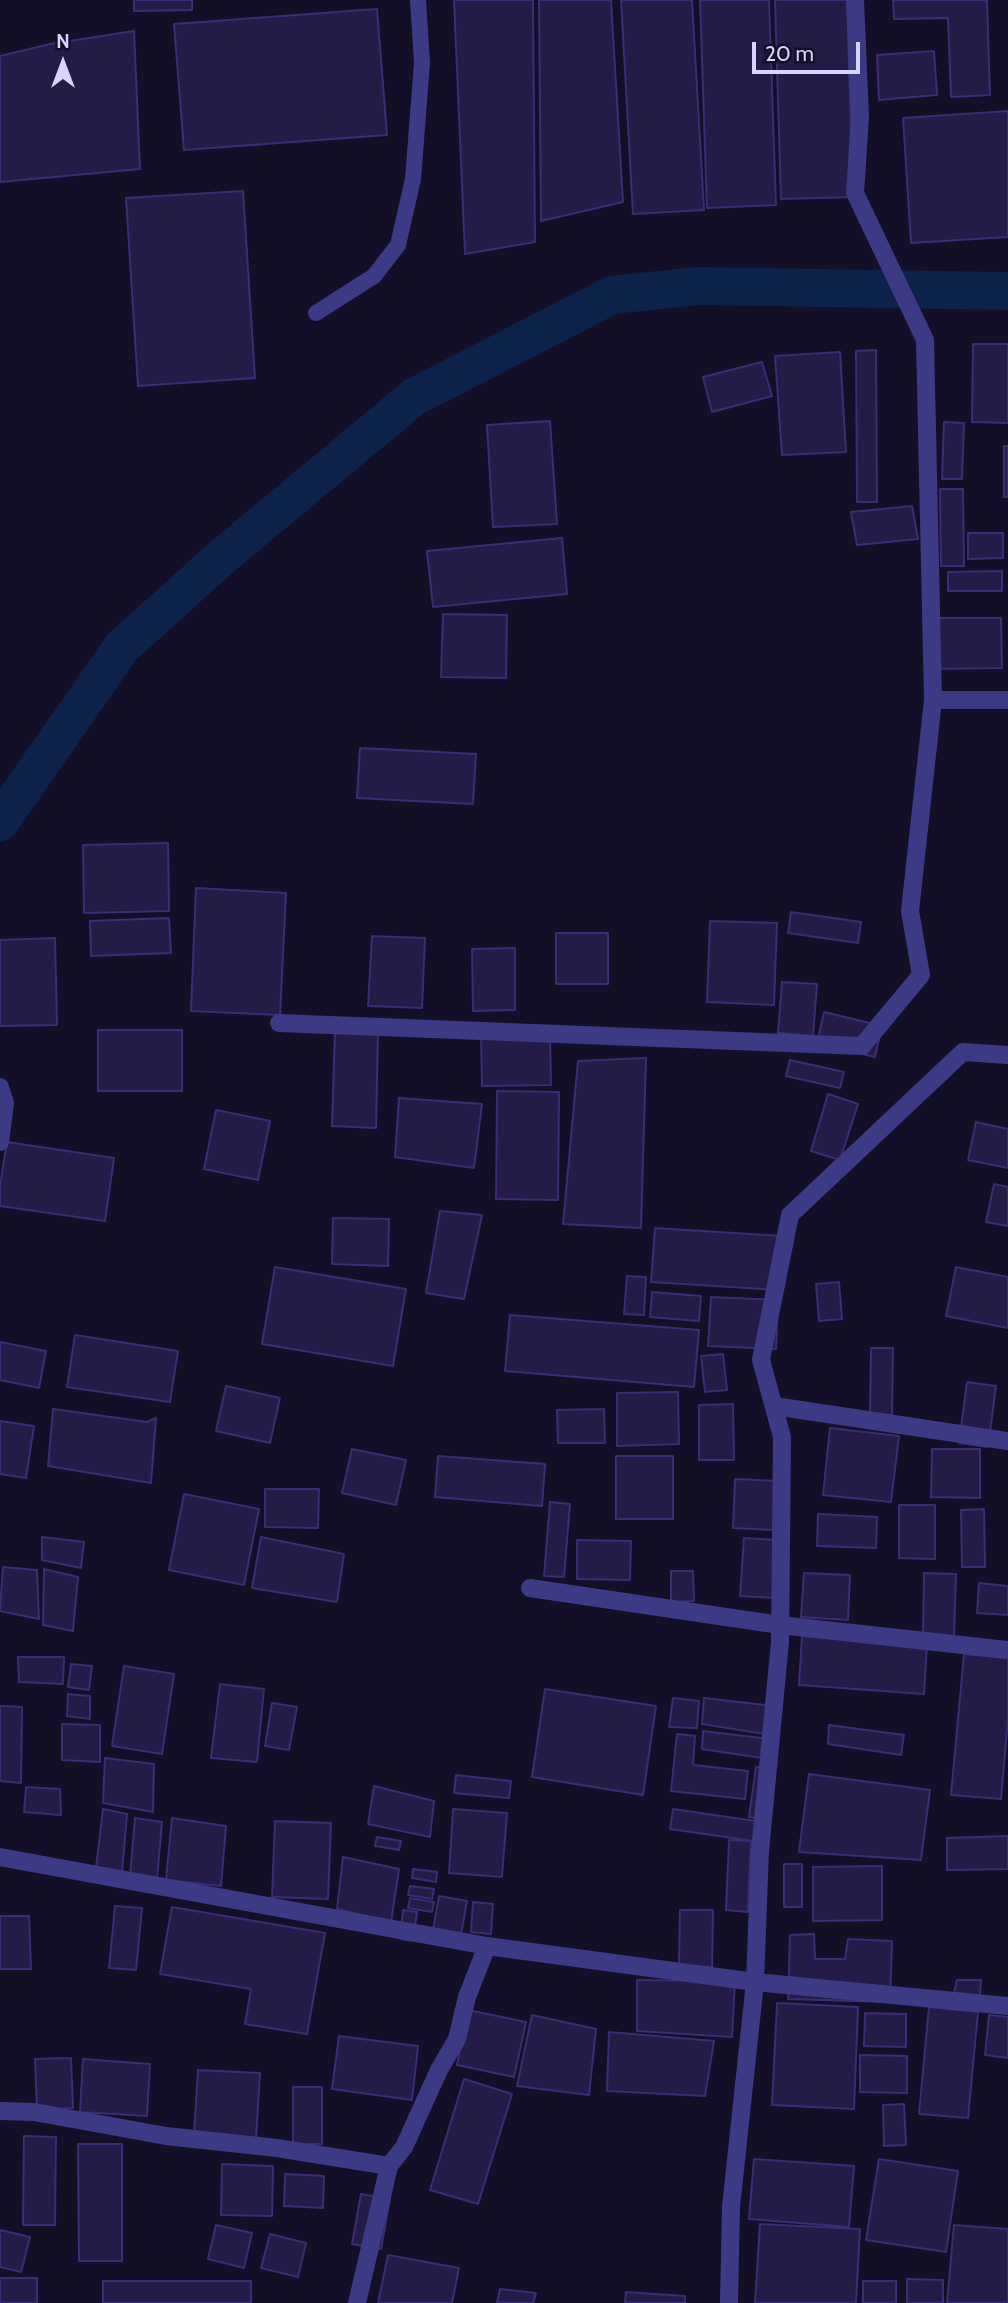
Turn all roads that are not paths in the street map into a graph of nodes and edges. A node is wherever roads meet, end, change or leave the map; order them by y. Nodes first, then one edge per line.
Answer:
1 (418, 0) edge
2 (855, 0) edge
3 (316, 313) dead end
4 (933, 700) junction
5 (1008, 700) edge
6 (279, 1023) dead end
7 (1008, 1055) edge
8 (0, 1087) edge
9 (0, 1142) edge
10 (774, 1406) junction
11 (1008, 1441) edge
12 (530, 1588) dead end
13 (780, 1625) junction
14 (1008, 1650) edge
15 (0, 1857) edge
16 (487, 1945) junction
17 (755, 1982) junction
18 (1008, 2006) edge
19 (0, 2111) edge
20 (389, 2166) junction
21 (357, 2303) edge
22 (729, 2303) edge

1 - 3 lane
2 - 4 street
4 - 5 street
4 - 6 street
7 - 10 street
8 - 9 street
10 - 11 street
10 - 13 street
12 - 13 street
13 - 14 street
13 - 17 street
15 - 16 street
16 - 17 street
16 - 20 street
17 - 18 street
17 - 22 street
19 - 20 street
20 - 21 street

